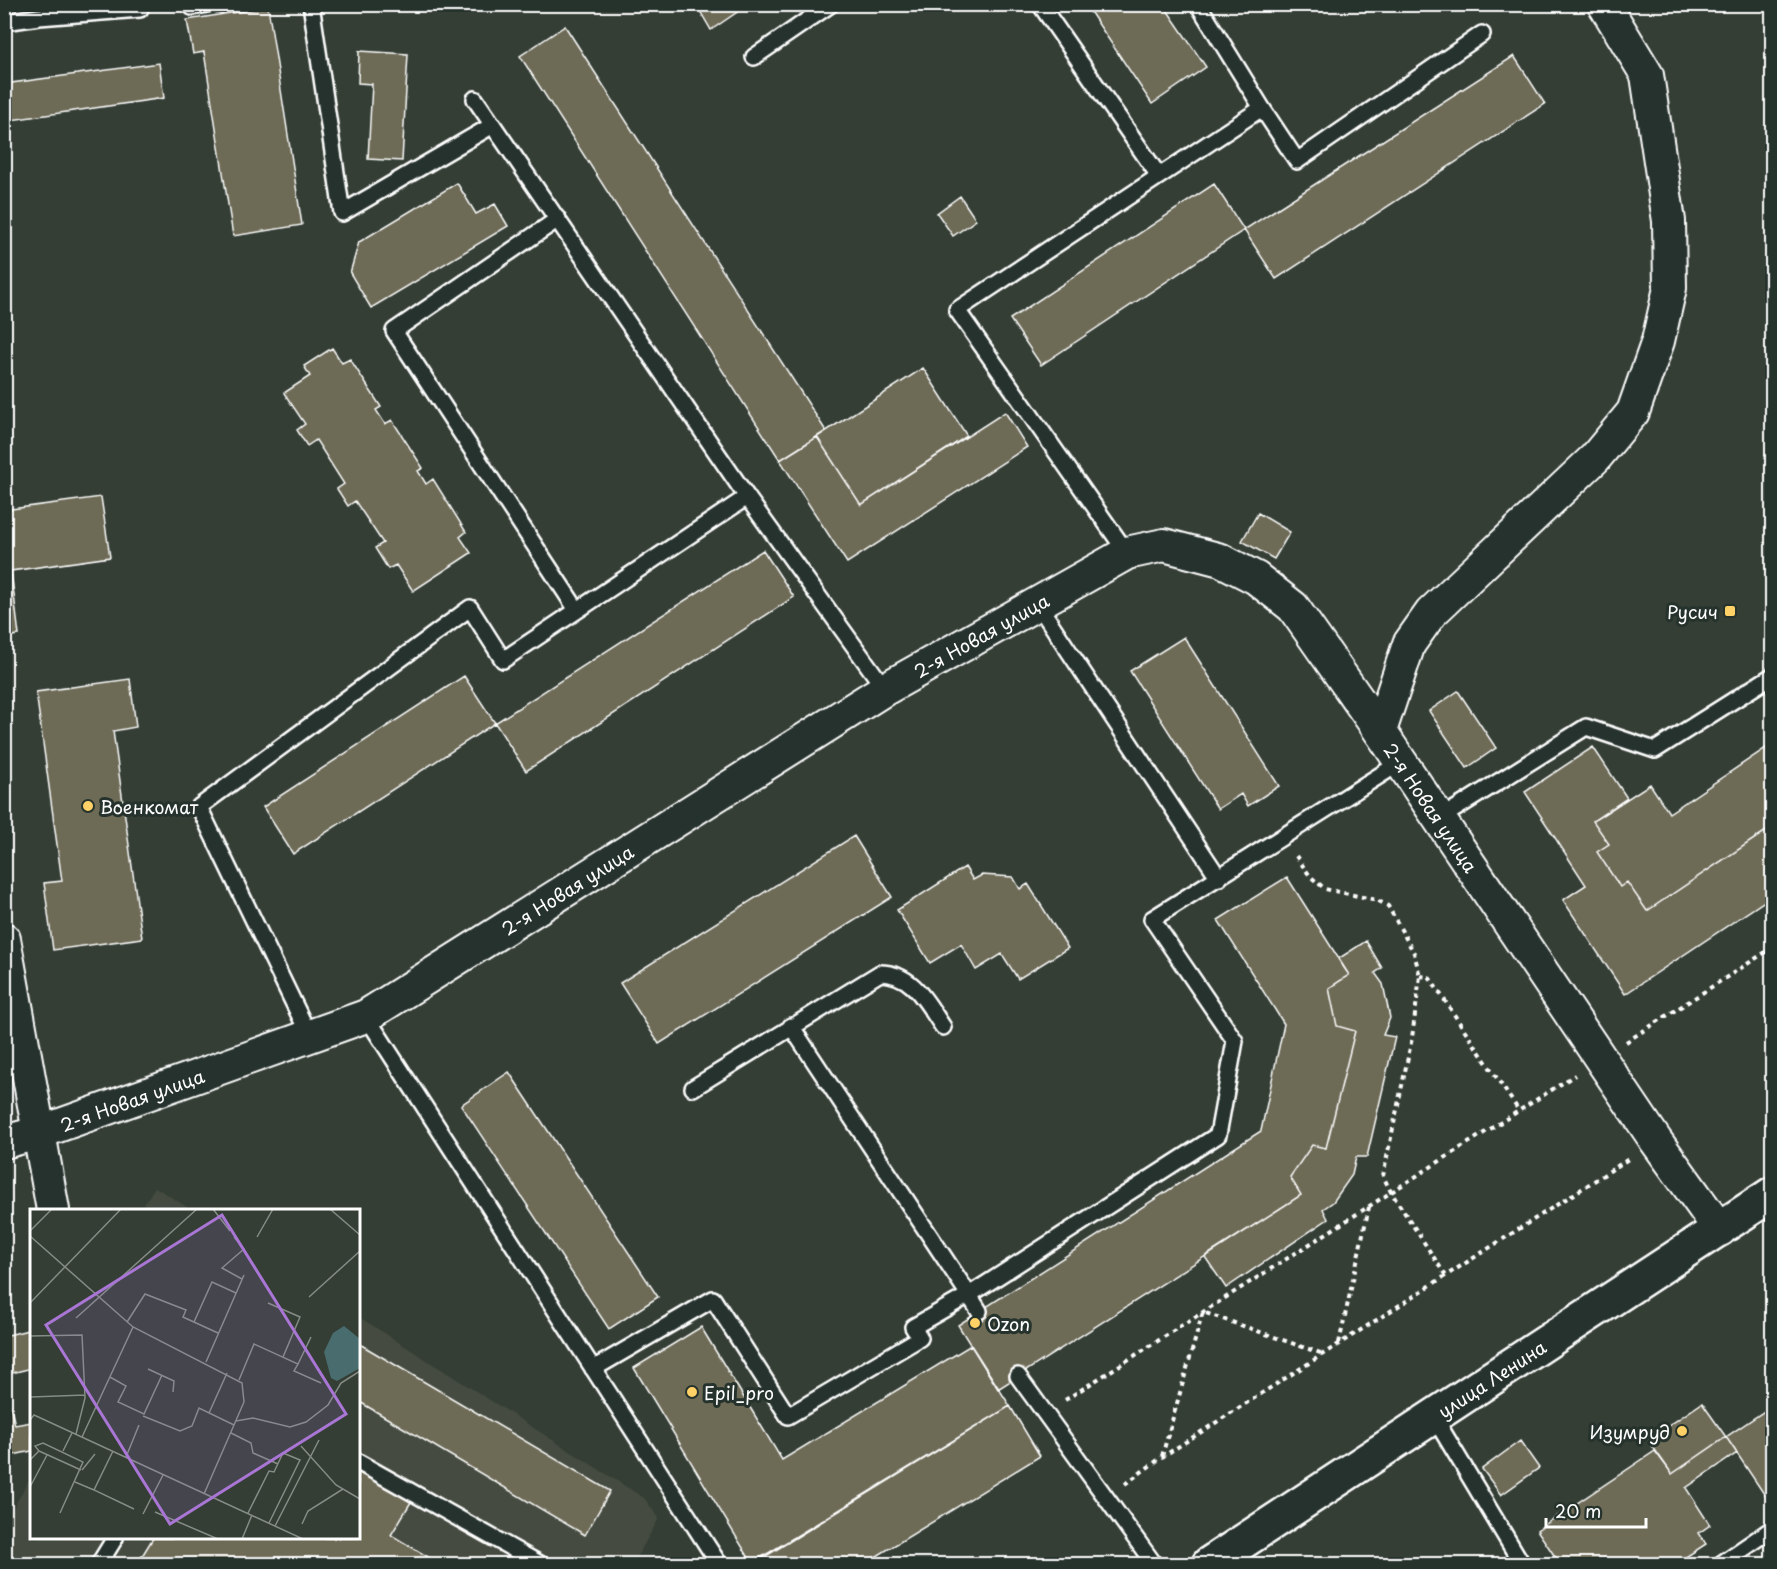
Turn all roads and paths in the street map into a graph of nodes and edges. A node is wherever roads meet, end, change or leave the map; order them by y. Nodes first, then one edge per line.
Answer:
1 (311, 4) edge
2 (831, 4) edge
3 (1040, 4) edge
4 (1198, 4) edge
5 (1604, 4) edge
6 (140, 9) dead end
7 (4, 22) edge
8 (1482, 34) dead end
9 (754, 57) dead end
10 (475, 99) dead end
11 (1262, 108) junction
12 (493, 125) junction
13 (1159, 176) junction
14 (558, 219) junction
15 (747, 497) junction
16 (1127, 553) junction
17 (1037, 603) junction
18 (577, 610) junction
19 (1773, 676) edge
20 (885, 689) junction
21 (1380, 731) junction
22 (1401, 762) junction
23 (1439, 819) junction
24 (1283, 837) junction
25 (1219, 878) junction
26 (4, 939) edge
27 (1773, 948) edge
28 (1420, 976) junction
29 (366, 1016) junction
30 (791, 1026) junction
31 (943, 1027) dead end
32 (310, 1036) junction
33 (1601, 1059) junction
34 (693, 1088) dead end
35 (1519, 1111) junction
36 (38, 1133) junction
37 (1656, 1141) junction
38 (4, 1142) edge
39 (1391, 1192) junction
40 (1773, 1194) edge
41 (1369, 1207) junction
42 (53, 1209) edge
43 (1720, 1230) junction
44 (1446, 1276) junction
45 (969, 1295) junction
46 (979, 1311) dead end
47 (1203, 1312) junction
48 (1339, 1344) junction
49 (1323, 1354) junction
50 (593, 1370) junction
51 (1018, 1376) dead end
52 (1044, 1414) junction
53 (1434, 1417) junction
54 (1162, 1457) junction
55 (360, 1463) edge
56 (1107, 1498) junction
57 (1773, 1529) edge
58 (114, 1539) edge
59 (99, 1564) edge
60 (540, 1564) edge
61 (719, 1564) edge
62 (1154, 1564) edge
63 (1209, 1564) edge
64 (1522, 1564) edge
65 (1721, 1564) edge

1 - 12 lane
2 - 9 lane
3 - 13 lane
4 - 11 lane
5 - 21 street
6 - 7 lane
8 - 11 lane
10 - 12 lane
11 - 13 lane
12 - 14 lane
13 - 16 lane
14 - 15 lane
14 - 18 lane
15 - 18 lane
15 - 20 lane
16 - 17 street, 2-я Новая улица
16 - 21 street, 2-я Новая улица
17 - 20 street, 2-я Новая улица
17 - 25 lane
18 - 32 lane
19 - 23 lane
20 - 29 street, 2-я Новая улица
21 - 22 street, 2-я Новая улица
22 - 23 street, 2-я Новая улица
22 - 24 lane
23 - 33 street, 2-я Новая улица
24 - 25 lane
24 - 28 path
25 - 45 lane
26 - 36 street
27 - 33 path
28 - 35 path
28 - 39 path
29 - 32 street, 2-я Новая улица
29 - 50 lane
30 - 31 lane
30 - 34 lane
30 - 45 lane
32 - 36 street, 2-я Новая улица
33 - 35 path
33 - 37 street, 2-я Новая улица
35 - 39 path
36 - 38 street, 2-я Новая улица
36 - 42 street
37 - 43 street, 2-я Новая улица
37 - 44 path
39 - 41 path
39 - 44 path
40 - 43 main road, улица Ленина
41 - 47 path
41 - 48 path
43 - 53 main road, улица Ленина
44 - 48 path
45 - 46 lane
45 - 50 lane
47 - 49 path
47 - 52 path
47 - 54 path
48 - 49 path
49 - 54 path
50 - 61 lane
51 - 52 lane
52 - 56 lane
53 - 63 main road, улица Ленина
53 - 64 lane
54 - 56 path
55 - 60 lane
56 - 62 lane
57 - 65 lane
58 - 59 lane

